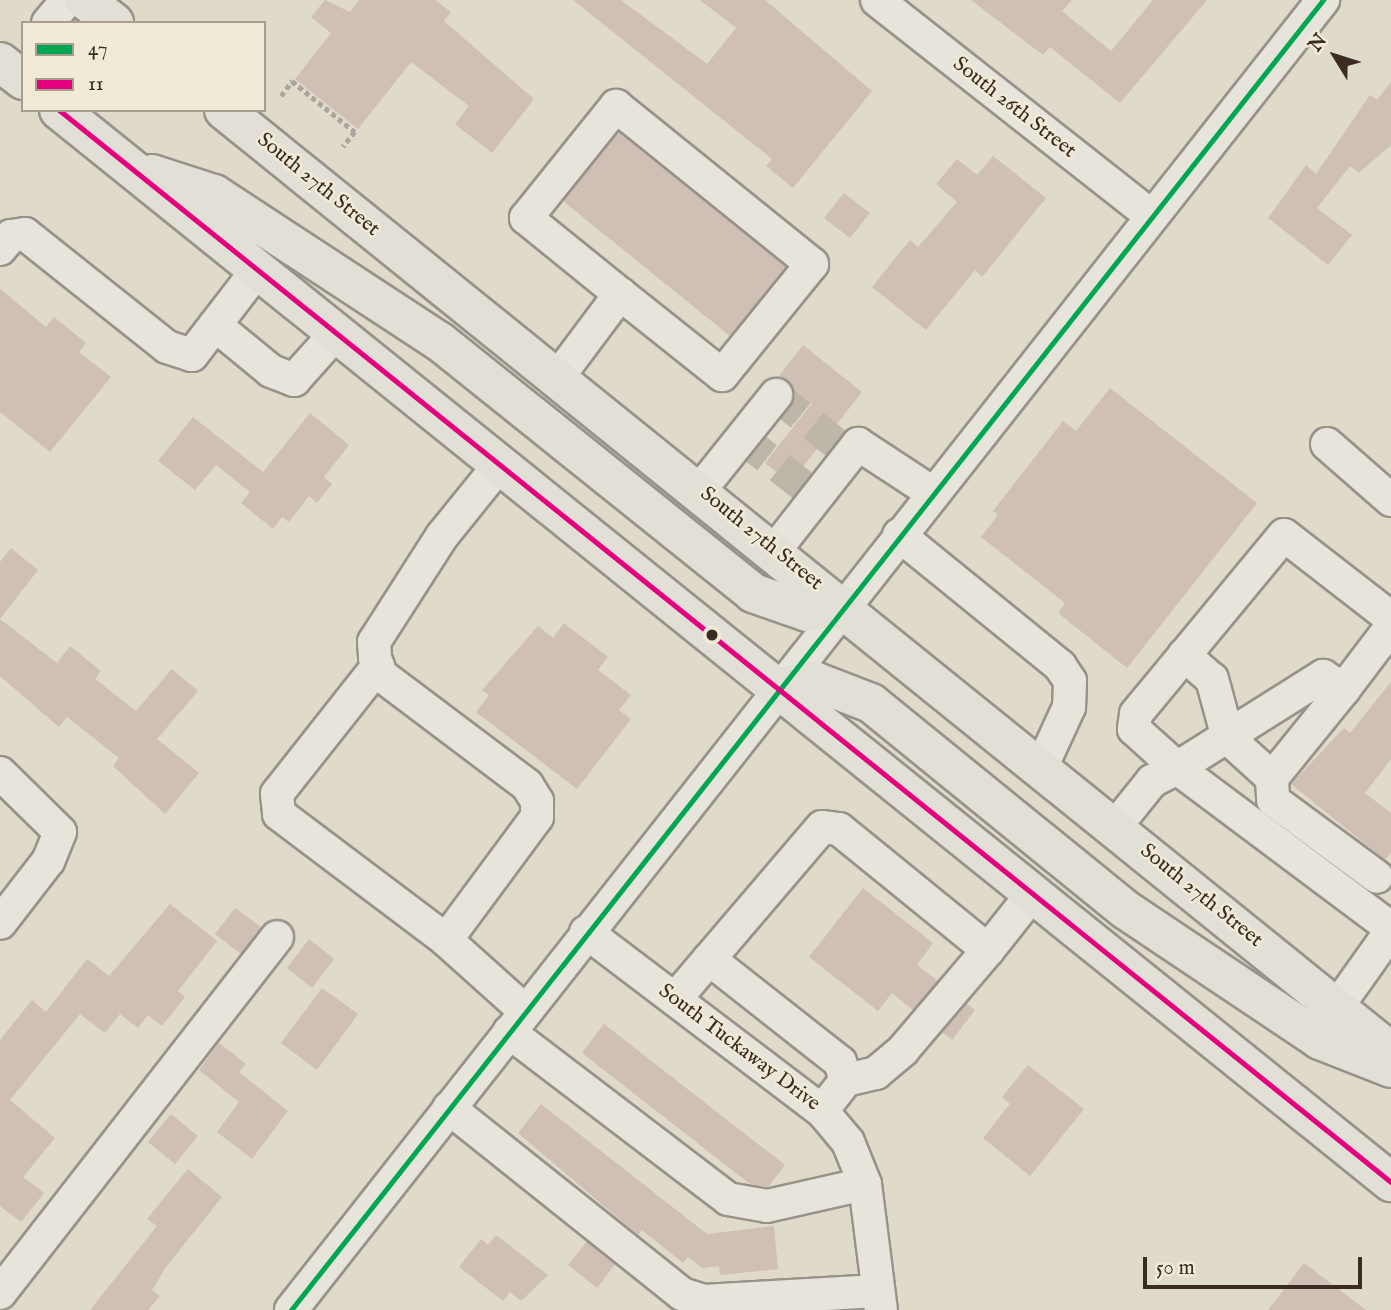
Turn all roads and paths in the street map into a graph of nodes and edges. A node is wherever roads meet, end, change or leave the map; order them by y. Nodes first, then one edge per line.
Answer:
1 (67, 0) edge
2 (86, 0) edge
3 (877, 0) edge
4 (1323, 0) edge
5 (50, 21) edge
6 (112, 21) edge
7 (281, 96) dead end
8 (61, 112) edge
9 (227, 112) edge
10 (343, 147) dead end
11 (126, 165) junction
12 (1151, 216) junction
13 (0, 249) edge
14 (259, 268) junction
15 (620, 294) junction
16 (215, 325) junction
17 (337, 332) junction
18 (558, 377) junction
19 (776, 395) dead end
20 (1328, 444) dead end
21 (501, 463) junction
22 (701, 490) junction
23 (933, 493) junction
24 (1391, 500) edge
25 (899, 535) junction
26 (775, 550) junction
27 (843, 605) junction
28 (1391, 618) edge
29 (1391, 627) edge
30 (1184, 655) junction
31 (378, 666) junction
32 (779, 687) junction
33 (1344, 689) junction
34 (1228, 738) junction
35 (1041, 768) junction
36 (1177, 768) junction
37 (0, 773) edge
38 (1272, 778) junction
39 (1115, 827) junction
40 (1377, 877) dead end
41 (1034, 892) junction
42 (0, 923) edge
43 (1391, 930) edge
44 (586, 932) junction
45 (277, 937) dead end
46 (446, 940) junction
47 (988, 950) junction
48 (709, 959) junction
49 (675, 999) junction
50 (1337, 1007) junction
51 (517, 1021) junction
52 (1391, 1052) edge
53 (1391, 1068) edge
54 (846, 1080) junction
55 (449, 1108) junction
56 (822, 1111) junction
57 (1391, 1182) edge
58 (865, 1184) junction
59 (0, 1293) edge
60 (879, 1301) edge
61 (291, 1310) edge

1 - 5 street
2 - 6 main road
3 - 12 street, South 26th Street
4 - 12 street
7 - 10 path
8 - 11 main road
9 - 18 main road, South 27th Street
11 - 14 main road
11 - 27 main road
12 - 23 street
13 - 16 street
14 - 16 street
14 - 17 main road
15 - 15 street
15 - 18 street
16 - 17 street
17 - 21 main road
18 - 22 main road, South 27th Street
19 - 22 street
20 - 24 street
21 - 31 street
21 - 32 main road
22 - 26 main road, South 27th Street
23 - 25 street
23 - 26 street
25 - 27 street
25 - 35 street
26 - 27 main road, South 27th Street
27 - 32 street
27 - 35 main road, South 27th Street
28 - 30 street
29 - 33 street
30 - 34 street
30 - 36 street
31 - 46 street
31 - 46 street
32 - 41 main road
32 - 44 street
32 - 53 main road
33 - 34 street
33 - 38 street
34 - 36 street
34 - 38 street
35 - 39 main road, South 27th Street
36 - 39 street
36 - 43 street
37 - 42 street
38 - 40 street
39 - 50 main road, South 27th Street
41 - 47 street
41 - 57 main road
43 - 50 street
44 - 49 street, South Tuckaway Drive
44 - 51 street
45 - 59 street
46 - 51 street
47 - 48 street
47 - 54 street
48 - 49 street
48 - 54 street
49 - 56 street, South Tuckaway Drive
50 - 52 main road, South 27th Street
51 - 55 street
51 - 58 street
54 - 56 street
55 - 60 street
55 - 61 street
56 - 58 street, South Tuckaway Drive
58 - 60 street, South Tuckaway Drive

